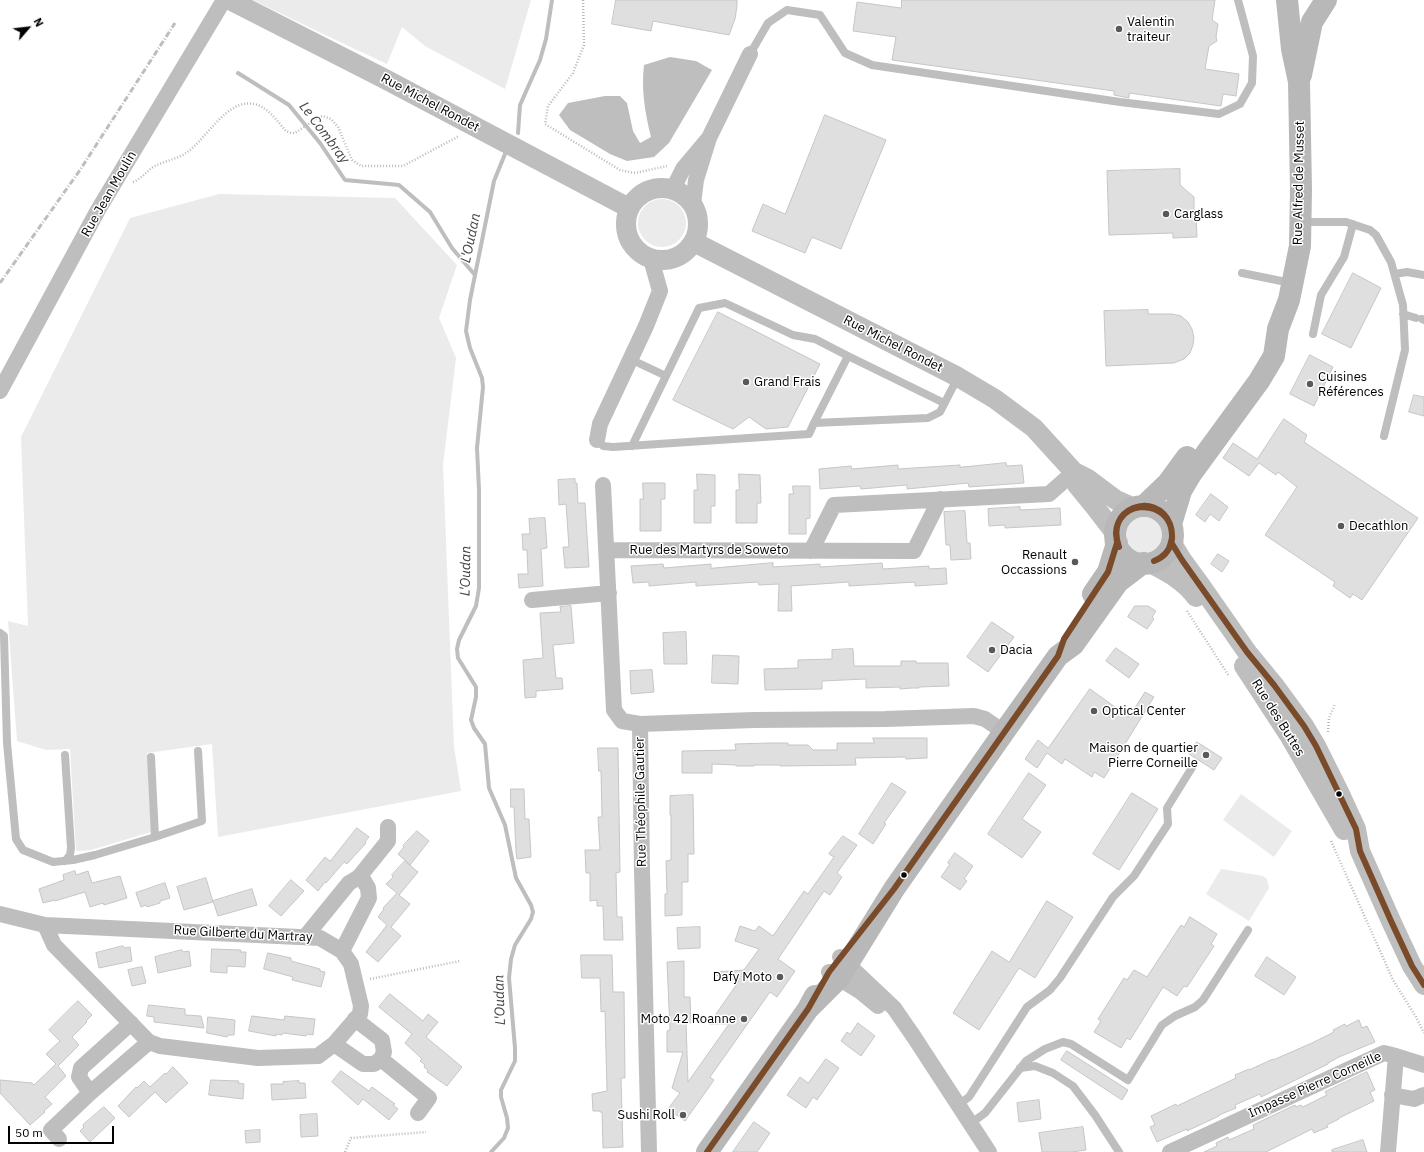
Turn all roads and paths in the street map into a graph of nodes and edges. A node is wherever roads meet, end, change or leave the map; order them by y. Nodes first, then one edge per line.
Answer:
1 (224, 0) edge
2 (230, 0) edge
3 (584, 0) edge
4 (1238, 0) edge
5 (1287, 0) edge
6 (1326, 0) edge
7 (750, 54) joint
8 (1299, 82) junction
9 (476, 127) junction
10 (709, 138) junction
11 (683, 169) junction
12 (117, 180) junction
13 (673, 189) junction
14 (693, 204) junction
15 (629, 208) junction
16 (1300, 222) junction
17 (1353, 224) junction
18 (694, 242) junction
19 (651, 259) junction
20 (1242, 273) dead end
21 (1395, 274) junction
22 (1424, 275) edge
23 (1292, 284) junction
24 (1403, 314) junction
25 (1421, 319) edge
26 (1278, 329) junction
27 (1313, 334) dead end
28 (848, 356) junction
29 (630, 359) junction
30 (666, 376) junction
31 (958, 377) junction
32 (0, 391) edge
33 (944, 403) junction
34 (814, 423) junction
35 (1384, 436) dead end
36 (597, 440) joint
37 (632, 446) junction
38 (1074, 472) junction
39 (603, 485) dead end
40 (940, 499) junction
41 (1139, 507) junction
42 (1171, 533) junction
43 (1116, 538) junction
44 (607, 550) junction
45 (811, 551) junction
46 (1146, 563) junction
47 (609, 593) junction
48 (532, 600) dead end
49 (1185, 609) dead end
50 (0, 633) edge
51 (1058, 656) junction
52 (1233, 682) dead end
53 (3, 707) edge
54 (640, 724) junction
55 (1004, 732) junction
56 (4, 743) edge
57 (198, 751) dead end
58 (65, 755) dead end
59 (151, 757) dead end
60 (1193, 766) dead end
61 (388, 827) dead end
62 (155, 837) junction
63 (1330, 840) dead end
64 (1360, 850) junction
65 (64, 861) junction
66 (358, 877) junction
67 (0, 914) edge
68 (45, 925) junction
69 (1248, 930) dead end
70 (306, 937) junction
71 (342, 951) junction
72 (460, 961) dead end
73 (839, 968) junction
74 (356, 982) junction
75 (1424, 985) edge
76 (355, 1019) junction
77 (131, 1023) junction
78 (1424, 1033) edge
79 (149, 1042) junction
80 (334, 1044) junction
81 (1396, 1056) junction
82 (381, 1059) junction
83 (1424, 1065) edge
84 (1020, 1068) junction
85 (90, 1093) junction
86 (1392, 1095) junction
87 (1424, 1095) edge
88 (958, 1105) junction
89 (418, 1113) dead end
90 (970, 1124) junction
91 (426, 1132) dead end
92 (59, 1138) dead end
93 (345, 1152) edge
94 (649, 1152) edge
95 (707, 1152) edge
96 (988, 1152) edge
97 (1119, 1152) edge
98 (1170, 1152) edge
99 (1388, 1152) edge

1 - 12 street, Rue Jean Moulin
2 - 9 street, Rue Michel Rondet
3 - 11 path
4 - 7 lane
5 - 8 main road, Rue Alfred de Musset
6 - 8 main road, Rue Alfred de Musset
7 - 10 street
8 - 16 main road, Rue Alfred de Musset
9 - 12 path
9 - 15 street, Rue Michel Rondet
10 - 11 street
10 - 14 street
11 - 13 street
12 - 32 street, Rue Jean Moulin
13 - 14 street
13 - 15 street
14 - 18 street
15 - 19 street
16 - 17 lane
16 - 23 main road, Rue Alfred de Musset
17 - 21 lane
17 - 27 lane
18 - 19 street
18 - 31 street, Rue Michel Rondet
19 - 29 street
20 - 23 lane
21 - 22 lane
21 - 24 lane
23 - 26 main road, Rue Alfred de Musset
24 - 25 lane
24 - 35 lane
26 - 41 main road, Rue Alfred de Musset
26 - 42 main road, Rue Alfred de Musset
28 - 30 lane
28 - 33 lane
28 - 34 lane
29 - 30 lane
29 - 36 street
30 - 37 lane
31 - 33 lane
31 - 38 street, Rue Michel Rondet
33 - 34 lane
34 - 37 lane
36 - 37 lane
38 - 40 street
38 - 41 street, Rue Michel Rondet
38 - 43 street, Rue Michel Rondet
39 - 44 street
40 - 45 street
40 - 45 street, Rue des Martyrs de Soweto
41 - 42 main road
41 - 43 main road
42 - 46 main road
42 - 64 street, Rue des Buttes
43 - 46 main road
43 - 51 main road
44 - 45 street, Rue des Martyrs de Soweto
44 - 47 street
46 - 51 main road
46 - 64 street, Rue des Buttes
47 - 48 street
47 - 54 street
49 - 52 path
50 - 53 lane
51 - 55 main road
53 - 56 lane
54 - 55 street, Rue Théophile Gautier
54 - 94 street, Rue Théophile Gautier
55 - 73 main road
56 - 65 lane
57 - 62 lane
58 - 65 lane
59 - 62 lane
60 - 88 lane
61 - 66 street
62 - 65 lane
63 - 78 path
64 - 75 street, Rue des Buttes
66 - 70 street
66 - 71 street
67 - 68 street, Rue Gilberte du Martray
68 - 70 street, Rue Gilberte du Martray
68 - 77 street
69 - 84 lane
70 - 71 street, Rue Gilberte du Martray
71 - 74 street, Rue Gilberte du Martray
72 - 74 path
73 - 88 street
73 - 95 main road
74 - 76 street, Rue Gilberte du Martray
76 - 80 street, Rue Gilberte du Martray
76 - 82 street
77 - 79 street
77 - 85 street
79 - 80 street, Rue Gilberte du Martray
79 - 85 street
80 - 82 street
81 - 83 street
81 - 86 street, Impasse Pierre Corneille
81 - 98 street, Impasse Pierre Corneille
82 - 89 street
84 - 90 lane
84 - 97 lane
85 - 92 street
86 - 87 street
86 - 99 street, Impasse Pierre Corneille
88 - 90 street
90 - 96 street
91 - 93 path

